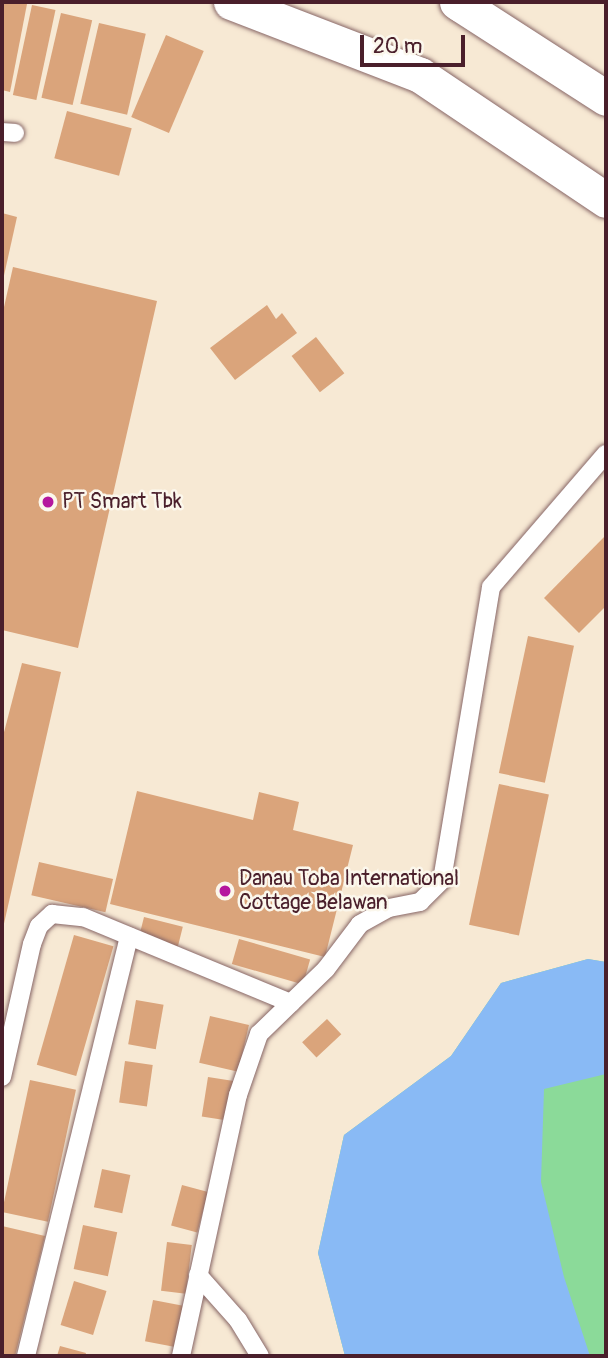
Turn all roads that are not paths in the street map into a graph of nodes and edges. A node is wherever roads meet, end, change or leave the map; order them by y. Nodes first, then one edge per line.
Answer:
1 (231, 2) edge
2 (469, 4) edge
3 (606, 98) edge
4 (606, 200) edge
5 (606, 454) edge
6 (129, 936) junction
7 (291, 1003) junction
8 (2, 1077) edge
9 (198, 1275) junction
10 (26, 1356) edge
11 (181, 1356) edge
12 (260, 1356) edge

1 - 4 street
2 - 3 street
5 - 7 lane
6 - 7 lane
6 - 8 lane
6 - 10 lane
7 - 9 lane
9 - 11 lane
9 - 12 lane

